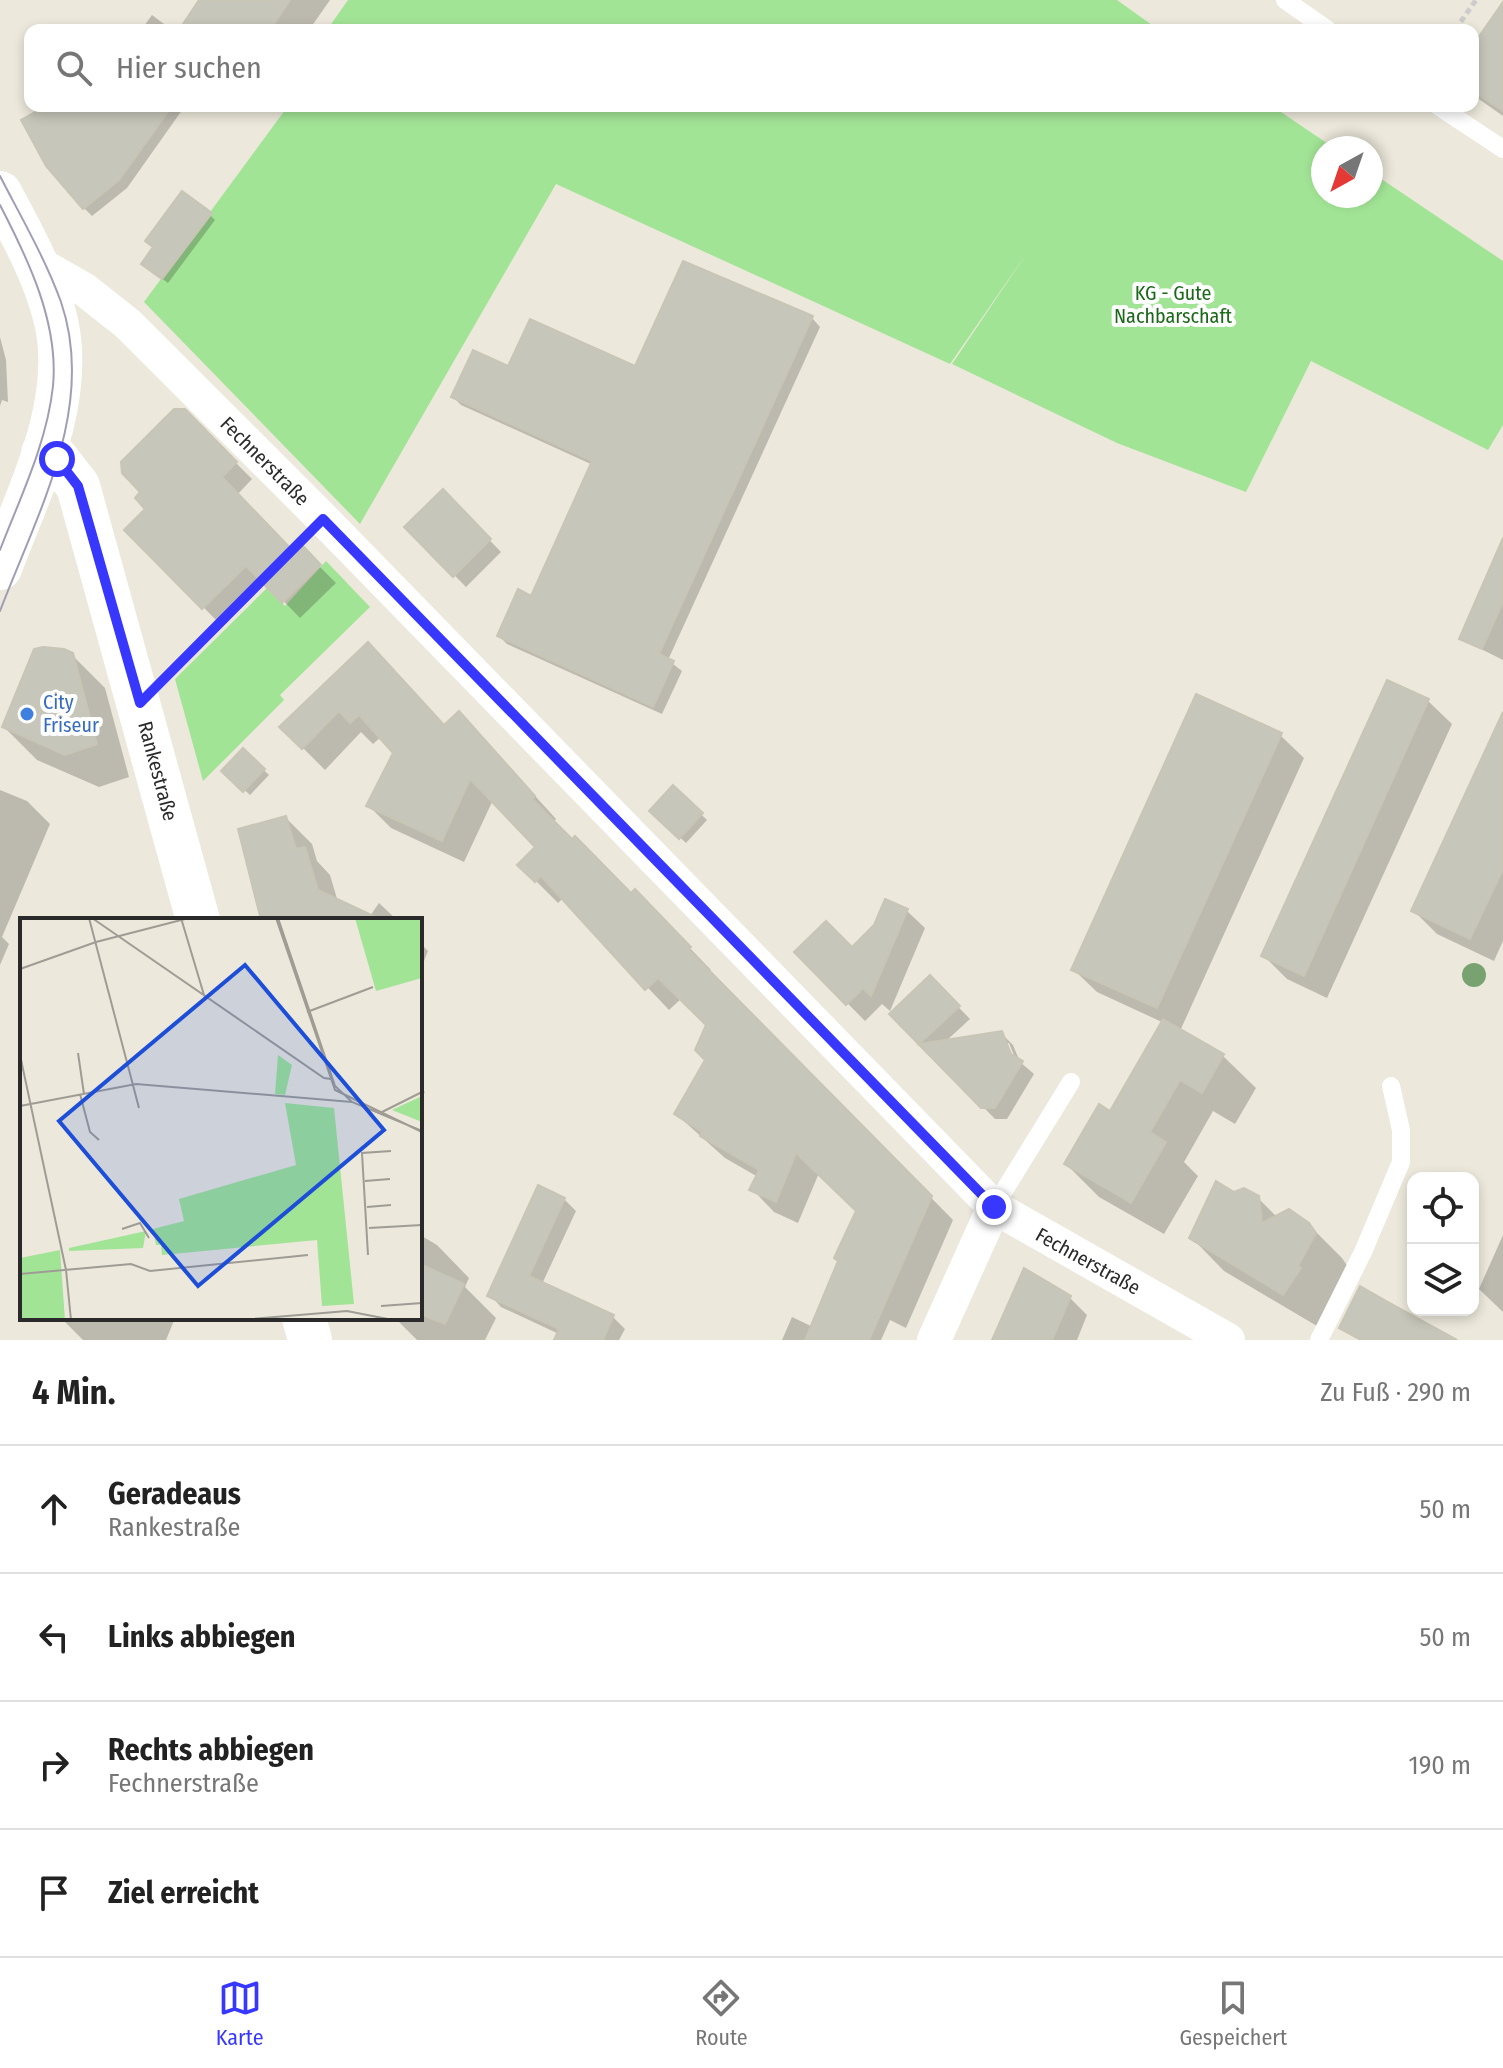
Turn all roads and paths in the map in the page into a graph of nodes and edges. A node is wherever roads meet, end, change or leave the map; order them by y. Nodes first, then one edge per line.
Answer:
1 (1285, 0) edge
2 (1476, 0) edge
3 (1319, 24) edge
4 (1459, 24) edge
5 (1447, 112) edge
6 (1503, 149) edge
7 (0, 193) edge
8 (36, 262) junction
9 (43, 453) junction
10 (323, 519) junction
11 (0, 568) edge
12 (140, 703) junction
13 (197, 918) edge
14 (1071, 1082) dead end
15 (1391, 1086) dead end
16 (994, 1207) junction
17 (305, 1320) edge
18 (310, 1340) edge
19 (934, 1340) edge
20 (1228, 1340) edge
21 (1319, 1340) edge

1 - 3 lane
2 - 4 path
5 - 6 lane
7 - 8 street
8 - 9 street
8 - 10 street, Fechnerstraße
9 - 11 street
9 - 12 street, Rankestraße
10 - 12 path
10 - 16 street, Fechnerstraße
12 - 13 street, Rankestraße
14 - 16 lane
15 - 21 lane
16 - 19 street
16 - 20 street, Fechnerstraße
17 - 18 street

